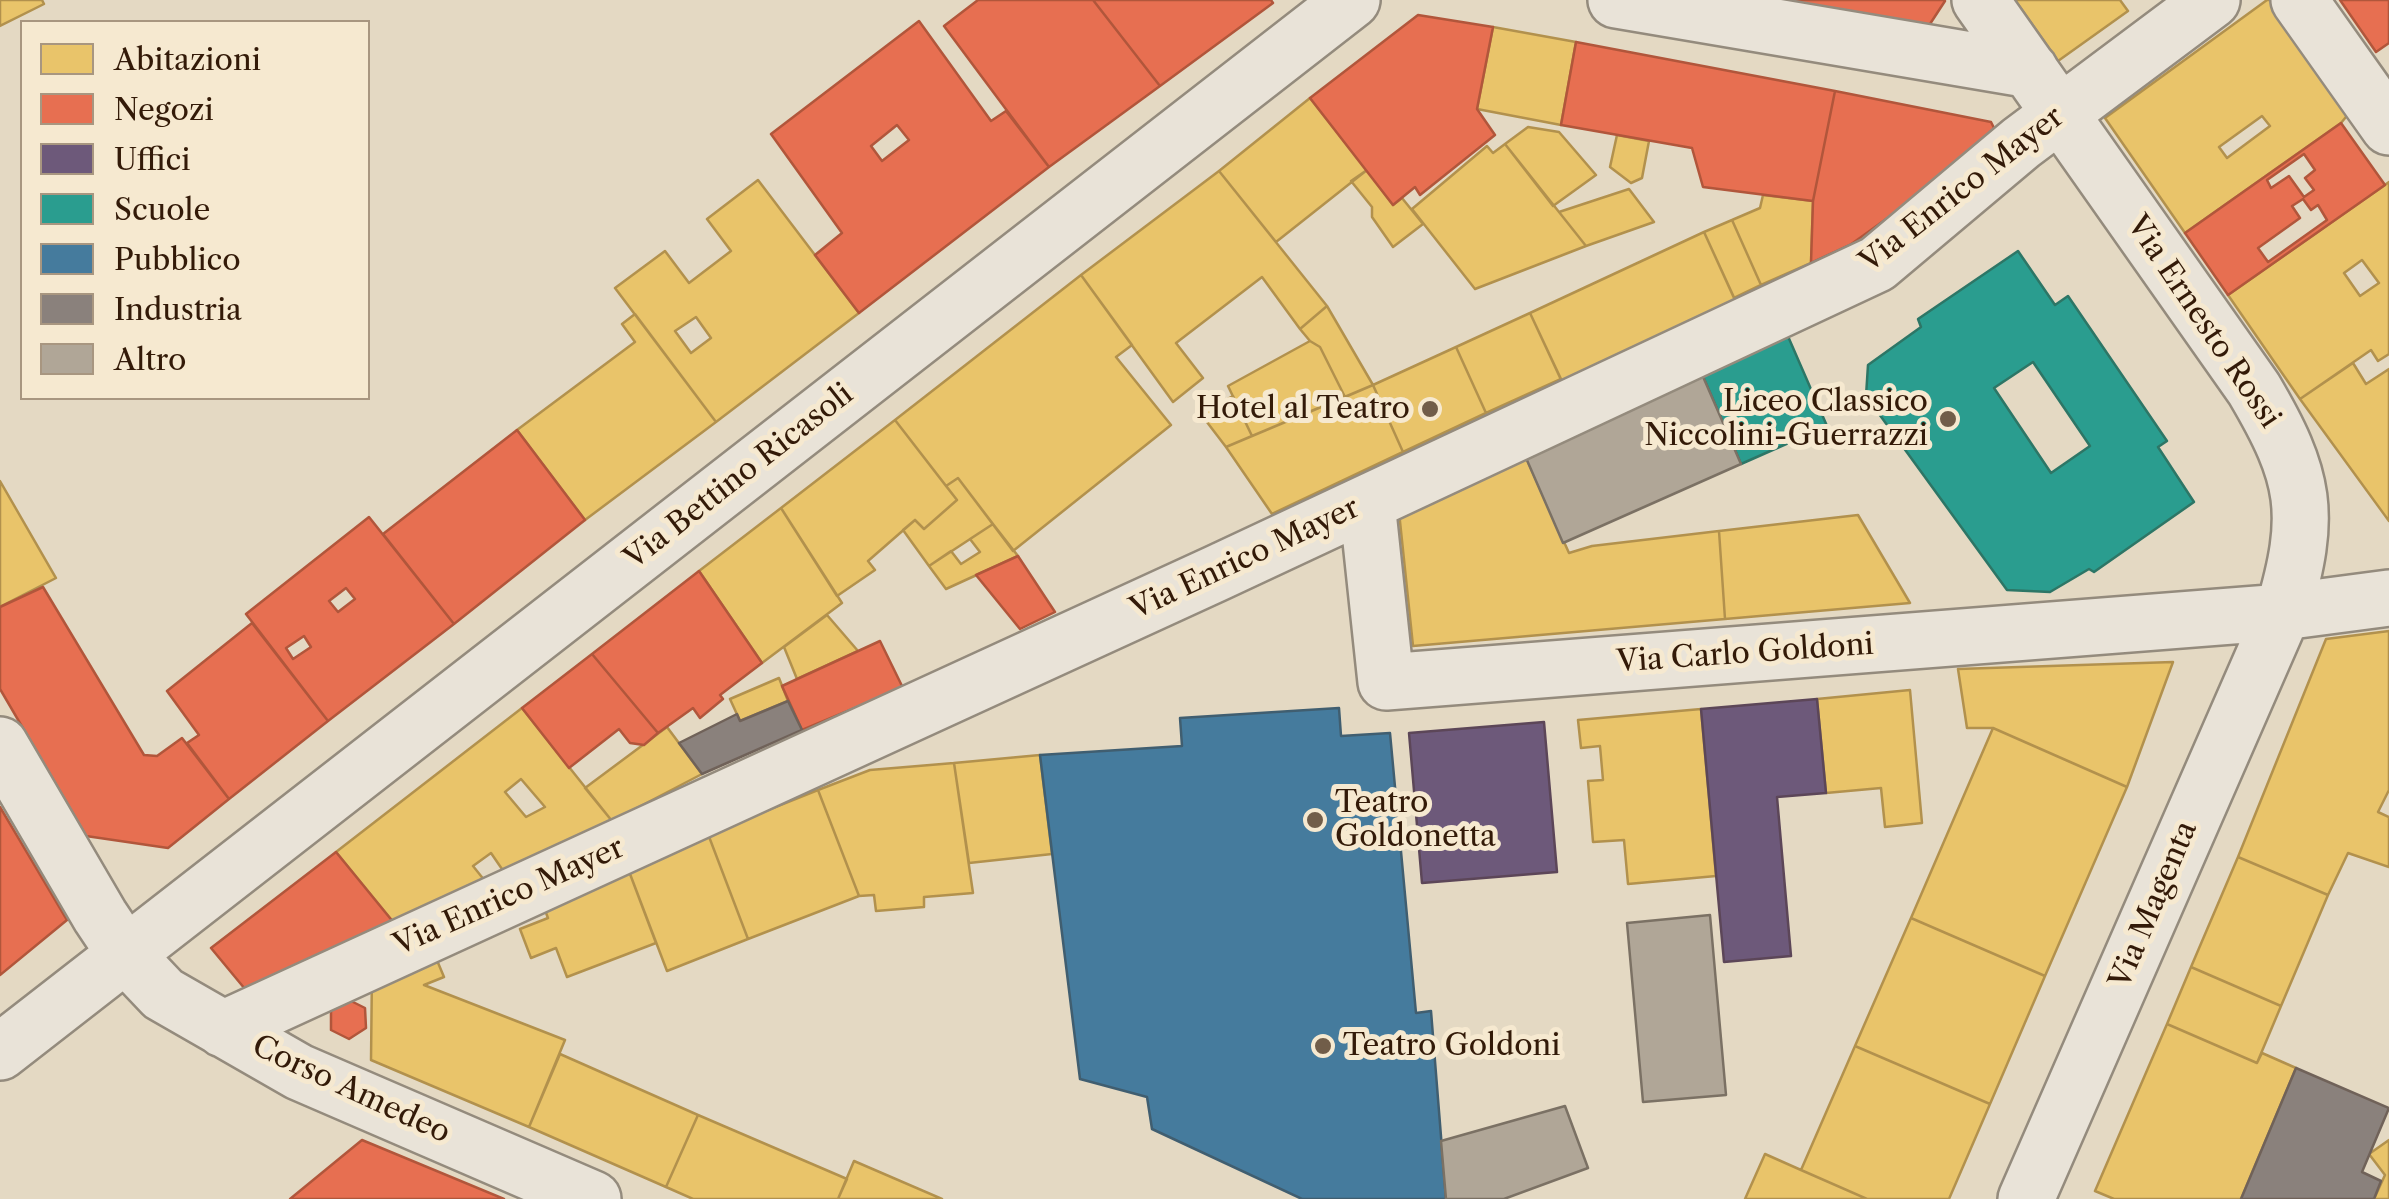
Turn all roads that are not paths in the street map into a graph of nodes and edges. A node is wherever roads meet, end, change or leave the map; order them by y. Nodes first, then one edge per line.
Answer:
1 (1352, 0) edge
2 (1616, 0) edge
3 (1980, 0) edge
4 (2212, 0) edge
5 (2298, 0) edge
6 (2044, 92) junction
7 (2389, 127) edge
8 (1367, 503) junction
9 (2377, 604) edge
10 (2283, 612) junction
11 (0, 744) edge
12 (126, 954) junction
13 (223, 1029) junction
14 (0, 1052) edge
15 (593, 1199) edge
16 (2026, 1199) edge

1 - 12 street, Via Bettino Ricasoli
2 - 6 street
3 - 6 street, Via Ernesto Rossi
4 - 6 street, Via Enrico Mayer
5 - 7 street
6 - 8 street, Via Enrico Mayer
6 - 10 street, Via Ernesto Rossi
8 - 10 street, Via Carlo Goldoni
8 - 13 street, Via Enrico Mayer
9 - 10 street
10 - 16 street, Via Magenta
11 - 12 street, Corso Amedeo
12 - 13 street, Corso Amedeo
12 - 14 street, Via Bettino Ricasoli
13 - 15 street, Corso Amedeo

